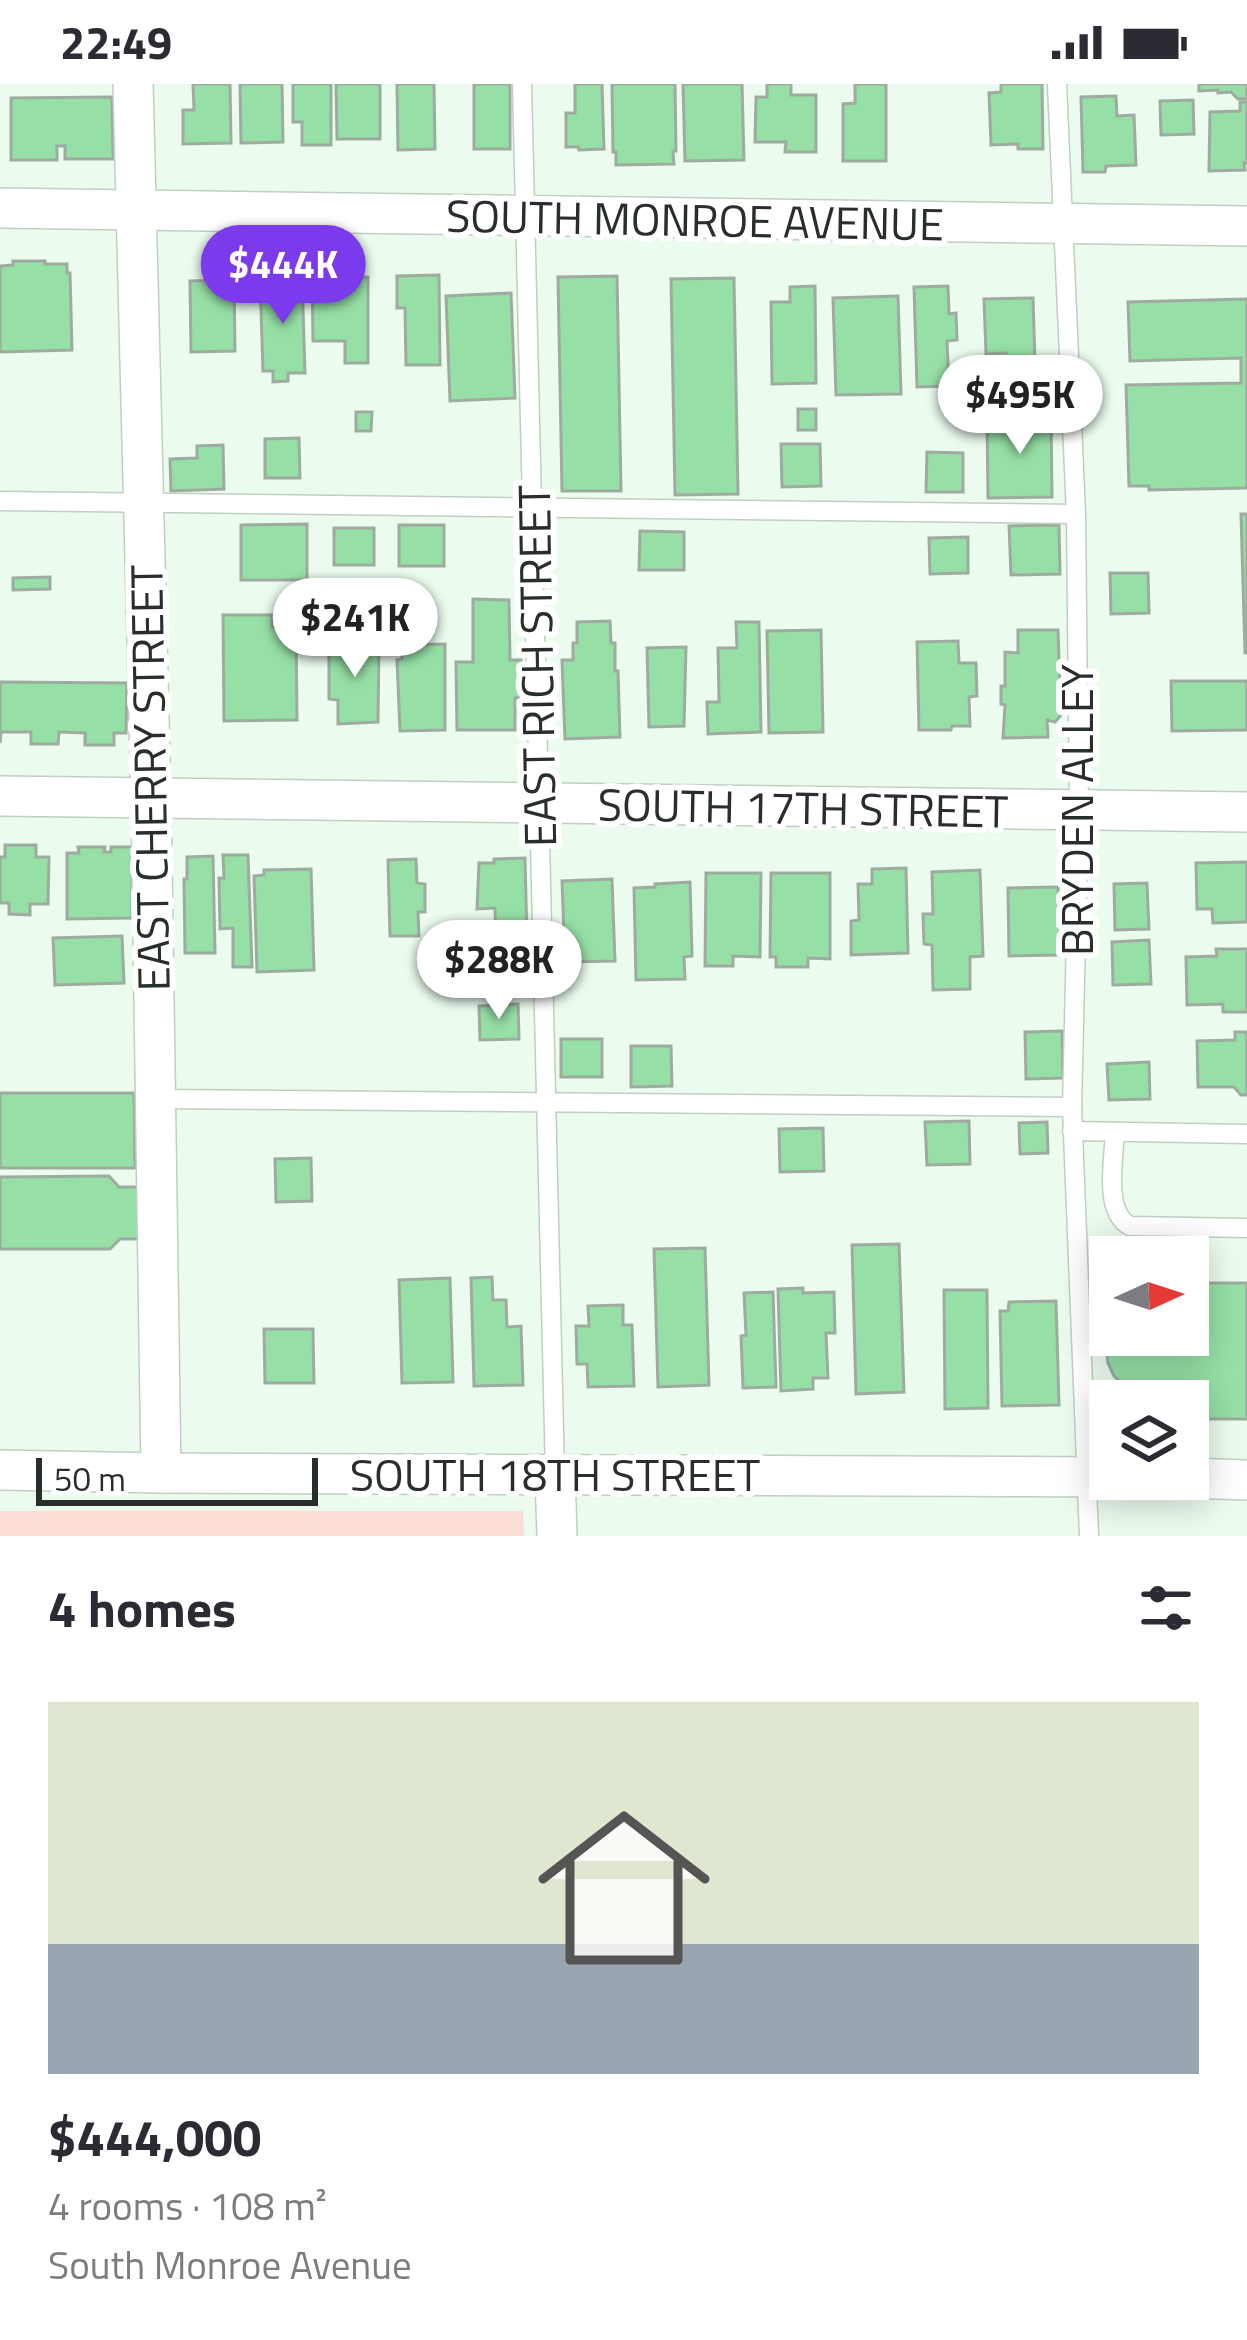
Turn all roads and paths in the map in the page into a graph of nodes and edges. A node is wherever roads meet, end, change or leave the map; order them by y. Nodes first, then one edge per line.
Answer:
1 (133, 84) edge
2 (522, 84) edge
3 (1058, 84) edge
4 (0, 208) edge
5 (135, 211) junction
6 (525, 217) junction
7 (1064, 224) junction
8 (1247, 226) edge
9 (0, 501) edge
10 (142, 502) junction
11 (532, 507) junction
12 (1076, 514) junction
13 (0, 796) edge
14 (151, 797) junction
15 (540, 803) junction
16 (1079, 811) junction
17 (1247, 812) edge
18 (155, 1100) junction
19 (547, 1102) junction
20 (1072, 1108) junction
21 (1072, 1131) junction
22 (1114, 1132) junction
23 (1247, 1134) edge
24 (1247, 1228) edge
25 (1091, 1380) edge
26 (0, 1470) edge
27 (161, 1473) junction
28 (556, 1474) junction
29 (1089, 1476) edge
30 (1209, 1479) edge
31 (1247, 1480) edge
32 (1095, 1500) edge
33 (557, 1536) edge
34 (1089, 1536) edge

1 - 5 street, EAST CHERRY STREET
2 - 6 lane, EAST RICH STREET
3 - 7 lane, BRYDEN ALLEY
4 - 5 street, SOUTH MONROE AVENUE
5 - 6 street, SOUTH MONROE AVENUE
5 - 10 street, EAST CHERRY STREET
6 - 7 street, SOUTH MONROE AVENUE
6 - 11 lane, EAST RICH STREET
7 - 8 street, SOUTH MONROE AVENUE
7 - 12 lane, BRYDEN ALLEY
9 - 10 lane
10 - 11 lane
10 - 14 street, EAST CHERRY STREET
11 - 12 lane
11 - 15 lane, EAST RICH STREET
12 - 16 lane, BRYDEN ALLEY
13 - 14 street, SOUTH 17TH STREET
14 - 15 street, SOUTH 17TH STREET
14 - 18 street, EAST CHERRY STREET
15 - 16 street, SOUTH 17TH STREET
15 - 19 lane, EAST RICH STREET
16 - 17 street, SOUTH 17TH STREET
16 - 20 lane, BRYDEN ALLEY
18 - 19 lane
18 - 27 street, EAST CHERRY STREET
19 - 20 lane
19 - 28 lane, EAST RICH STREET
20 - 21 lane, BRYDEN ALLEY
21 - 22 lane
21 - 25 lane, BRYDEN ALLEY
22 - 23 lane
22 - 24 lane
26 - 27 street, SOUTH 18TH STREET
27 - 28 street, SOUTH 18TH STREET
28 - 29 street, SOUTH 18TH STREET
28 - 33 street, EAST RICH STREET
30 - 31 street
32 - 34 lane, BRYDEN ALLEY

